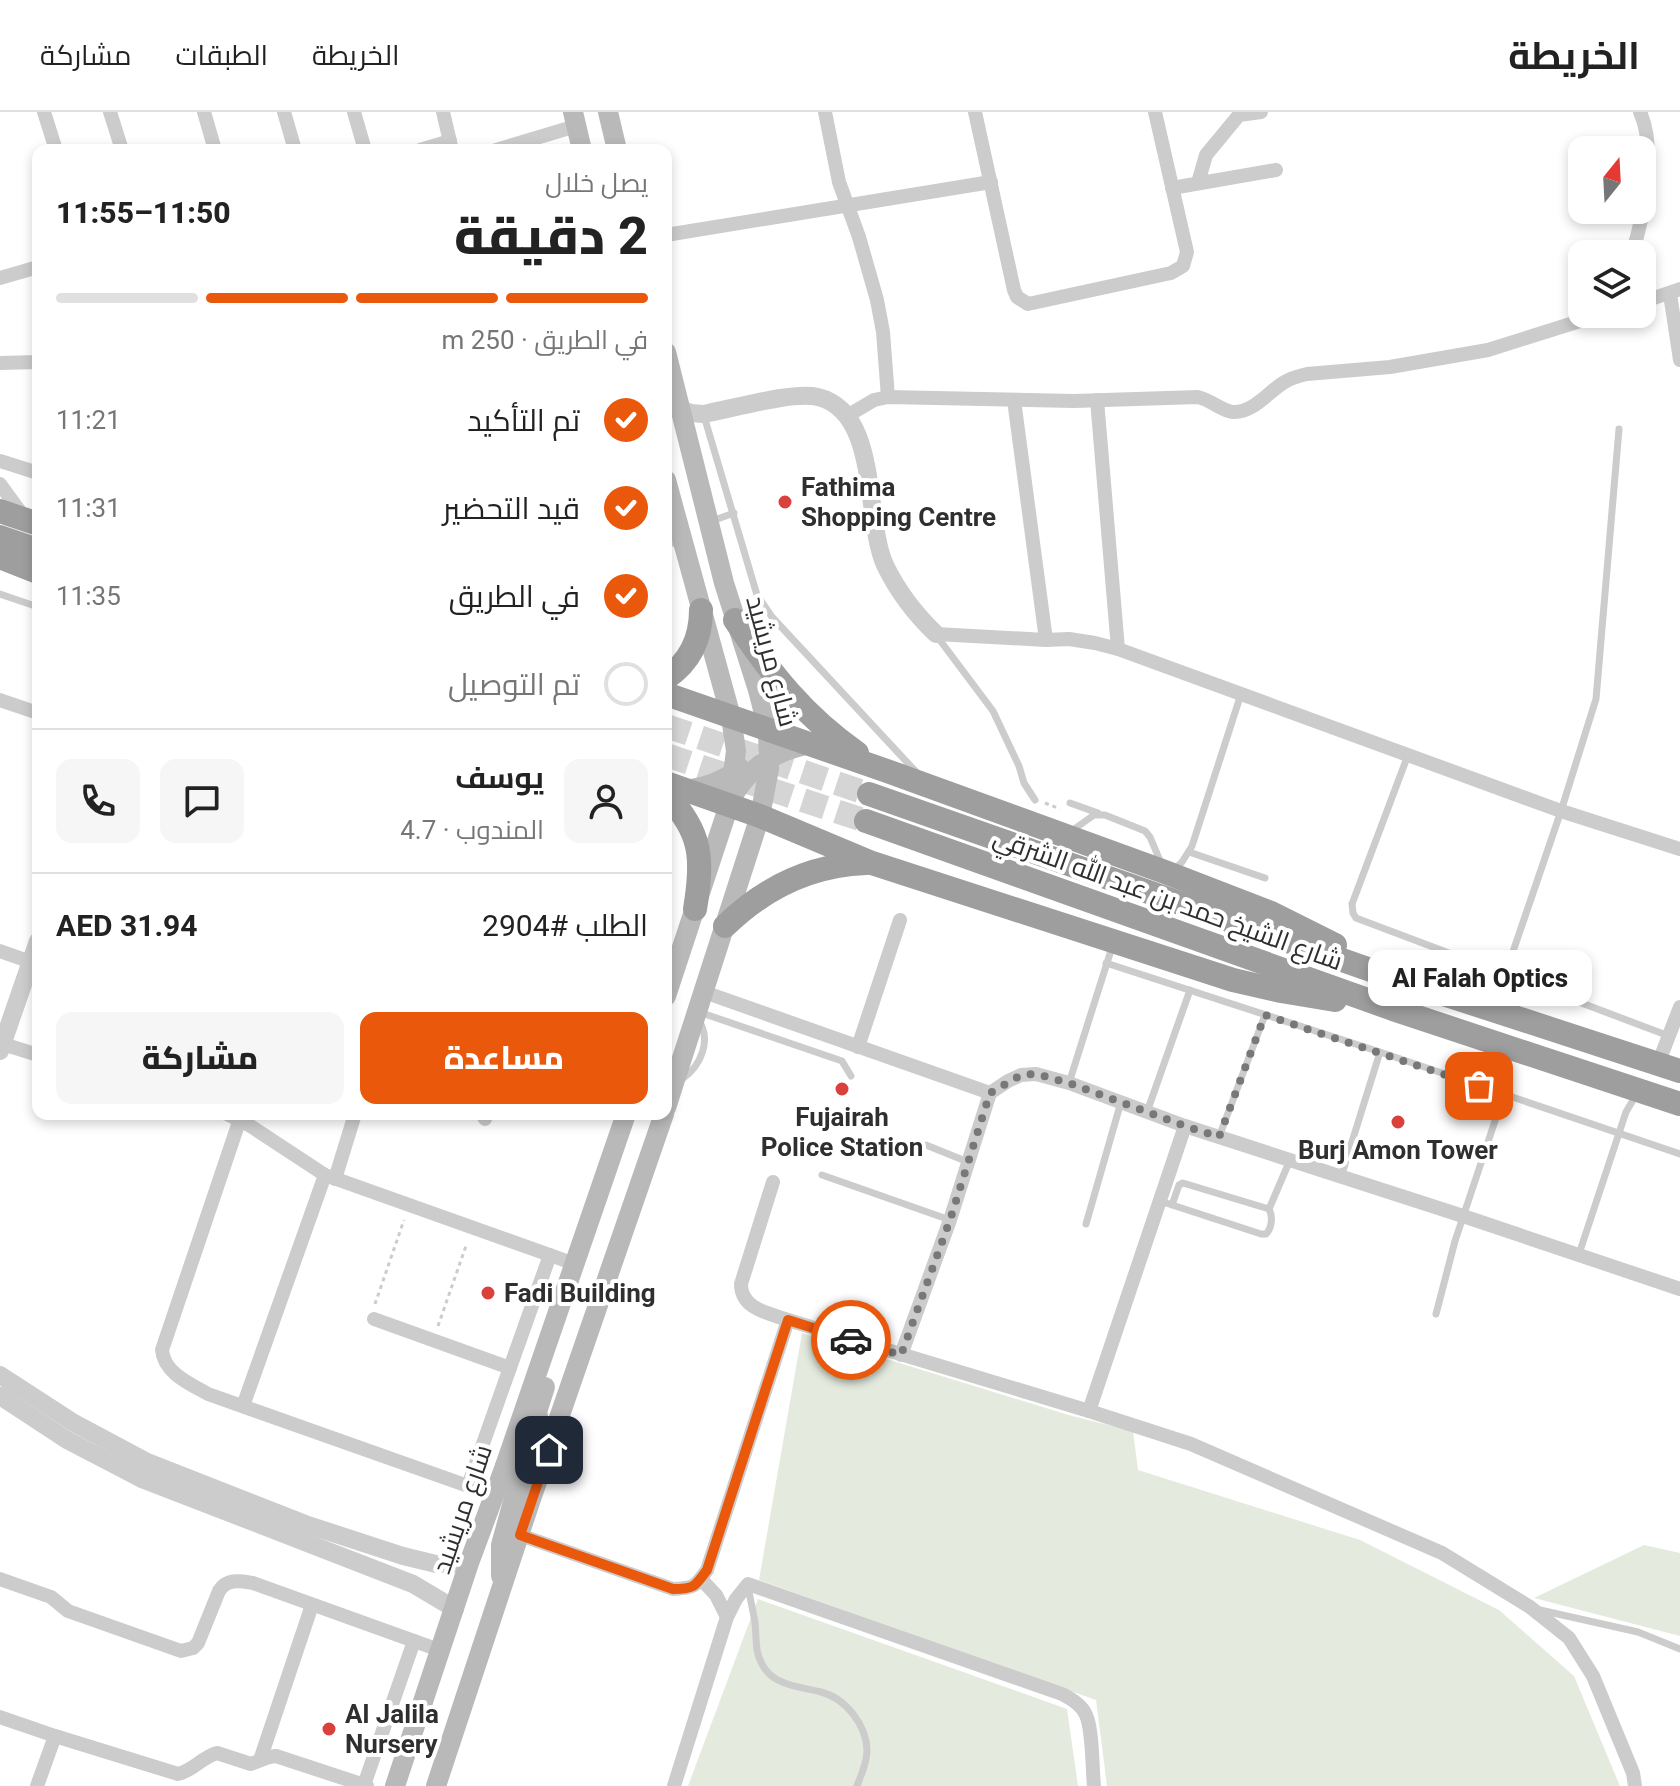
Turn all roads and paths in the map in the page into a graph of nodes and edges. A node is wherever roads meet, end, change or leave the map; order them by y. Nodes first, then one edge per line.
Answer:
1 (44, 112) edge
2 (110, 112) edge
3 (204, 112) edge
4 (284, 112) edge
5 (354, 112) edge
6 (443, 112) edge
7 (608, 112) edge
8 (825, 112) edge
9 (975, 112) edge
10 (1155, 112) edge
11 (1261, 112) edge
12 (1640, 112) edge
13 (575, 119) edge
14 (54, 144) edge
15 (120, 144) edge
16 (213, 144) edge
17 (293, 144) edge
18 (363, 144) edge
19 (451, 144) edge
20 (511, 144) edge
21 (581, 144) edge
22 (616, 144) edge
23 (1276, 170) dead end
24 (991, 182) junction
25 (1198, 183) junction
26 (1172, 188) junction
27 (847, 207) junction
28 (672, 234) edge
29 (1636, 240) edge
30 (32, 269) edge
31 (0, 278) edge
32 (1675, 291) edge
33 (1656, 297) edge
34 (1568, 325) edge
35 (1680, 360) edge
36 (32, 362) edge
37 (0, 363) edge
38 (672, 376) edge
39 (888, 397) junction
40 (1014, 400) junction
41 (1097, 400) junction
42 (680, 409) junction
43 (703, 414) junction
44 (847, 416) junction
45 (1619, 429) dead end
46 (0, 461) edge
47 (32, 471) edge
48 (0, 484) edge
49 (0, 511) edge
50 (734, 513) junction
51 (32, 522) edge
52 (709, 522) junction
53 (0, 537) edge
54 (674, 539) edge
55 (32, 548) edge
56 (0, 557) edge
57 (32, 570) edge
58 (0, 594) edge
59 (32, 605) edge
60 (701, 610) junction
61 (735, 620) junction
62 (936, 634) junction
63 (1046, 640) junction
64 (1118, 649) junction
65 (672, 673) edge
66 (1241, 694) junction
67 (672, 696) edge
68 (0, 700) edge
69 (32, 711) edge
70 (731, 717) junction
71 (768, 729) junction
72 (812, 744) junction
73 (1408, 755) junction
74 (769, 758) junction
75 (887, 771) junction
76 (733, 773) junction
77 (930, 787) junction
78 (673, 789) edge
79 (869, 794) tunnel mouth
80 (1035, 800) joint
81 (1070, 803) joint
82 (729, 805) junction
83 (1561, 811) junction
84 (1100, 814) junction
85 (760, 816) junction
86 (866, 821) tunnel mouth
87 (1065, 835) junction
88 (1680, 849) edge
89 (1189, 852) junction
90 (872, 863) junction
91 (1168, 873) junction
92 (1265, 878) dead end
93 (695, 909) junction
94 (900, 920) dead end
95 (725, 926) junction
96 (0, 951) edge
97 (1110, 952) junction
98 (32, 959) edge
99 (31, 962) junction
100 (1385, 975) junction
101 (1505, 975) junction
102 (672, 978) edge
103 (1190, 990) junction
104 (1680, 1007) edge
105 (1393, 1009) junction
106 (697, 1012) junction
107 (1265, 1015) junction
108 (3, 1036) edge
109 (1669, 1036) junction
110 (858, 1047) junction
111 (32, 1052) edge
112 (1380, 1052) junction
113 (1669, 1068) edge
114 (851, 1076) dead end
115 (1069, 1083) junction
116 (672, 1088) edge
117 (1640, 1090) junction
118 (990, 1093) junction
119 (1504, 1094) junction
120 (1121, 1102) junction
121 (1680, 1104) edge
122 (1147, 1112) junction
123 (233, 1120) edge
124 (239, 1120) edge
125 (353, 1120) edge
126 (624, 1120) edge
127 (662, 1120) edge
128 (1185, 1126) junction
129 (1619, 1133) junction
130 (1219, 1137) junction
131 (926, 1145) dead end
132 (1680, 1154) edge
133 (1290, 1160) junction
134 (969, 1162) junction
135 (822, 1175) dead end
136 (330, 1177) junction
137 (1341, 1177) junction
138 (773, 1182) dead end
139 (1166, 1203) junction
140 (410, 1206) junction
141 (1269, 1209) junction
142 (1463, 1216) junction
143 (950, 1220) junction
144 (1086, 1224) dead end
145 (472, 1228) junction
146 (1579, 1254) junction
147 (550, 1255) junction
148 (575, 1264) junction
149 (1680, 1289) edge
150 (557, 1314) junction
151 (1436, 1314) dead end
152 (374, 1319) joint
153 (788, 1320) junction
154 (433, 1340) junction
155 (901, 1355) junction
156 (510, 1368) junction
157 (0, 1375) edge
158 (0, 1396) edge
159 (243, 1406) junction
160 (1089, 1411) junction
161 (558, 1424) junction
162 (478, 1457) junction
163 (505, 1466) junction
164 (520, 1535) junction
165 (469, 1563) junction
166 (0, 1579) edge
167 (701, 1579) junction
168 (504, 1584) junction
169 (748, 1584) junction
170 (312, 1605) junction
171 (1530, 1607) junction
172 (455, 1609) junction
173 (727, 1617) junction
174 (414, 1641) junction
175 (1680, 1649) edge
176 (442, 1651) junction
177 (0, 1717) edge
178 (55, 1736) junction
179 (260, 1760) junction
180 (37, 1786) edge
181 (365, 1786) edge
182 (395, 1786) edge
183 (436, 1786) edge
184 (674, 1786) edge
185 (857, 1786) edge
186 (1094, 1786) edge
187 (1635, 1786) edge

1 - 14 street
2 - 15 street
3 - 16 street
4 - 17 street
5 - 18 street
6 - 19 street
7 - 22 main road
8 - 27 street
9 - 24 street
10 - 26 street
11 - 25 street
12 - 29 street
13 - 20 street
13 - 21 main road
23 - 25 street
24 - 26 street
24 - 27 street
25 - 26 street
27 - 28 street
27 - 39 street
30 - 31 street
32 - 33 street
32 - 35 street
34 - 41 street
36 - 37 street
38 - 42 main road, شارع مريشيد
39 - 40 street
39 - 44 street
40 - 41 street
40 - 63 street
41 - 64 street
42 - 43 street
42 - 52 main road, شارع مريشيد
43 - 44 street
43 - 50 lane
44 - 62 street
45 - 83 lane
46 - 47 street
48 - 51 street
49 - 51 highway
50 - 52 lane
50 - 77 lane
52 - 61 main road, شارع مريشيد
53 - 55 highway
54 - 60 main road, شارع مريشيد
56 - 57 highway
58 - 59 lane
60 - 65 highway
60 - 70 main road, شارع مريشيد
61 - 71 main road, شارع مريشيد
61 - 75 highway
62 - 63 street
62 - 80 lane
63 - 64 street
64 - 66 street
66 - 73 street
66 - 89 lane
67 - 70 highway
68 - 69 street
70 - 71 highway
70 - 76 main road, شارع مريشيد
71 - 72 highway
71 - 74 main road, شارع مريشيد
71 - 76 main road
72 - 74 main road
72 - 75 highway
73 - 83 street
73 - 101 lane
74 - 82 main road
74 - 85 main road, شارع مريشيد
75 - 77 highway
76 - 78 main road
76 - 82 main road, شارع مريشيد
77 - 87 highway
78 - 82 highway
78 - 93 highway
79 - 100 highway, شارع الشيخ حمد بن عبد الله الشرقي
80 - 81 path
81 - 84 lane
82 - 85 highway
82 - 93 main road, شارع مريشيد
83 - 88 street
83 - 101 lane
84 - 87 lane
84 - 91 lane
85 - 90 highway
85 - 95 main road, شارع مريشيد
86 - 105 highway, شارع الشيخ حمد بن عبد الله الشرقي
87 - 91 highway
89 - 91 lane
89 - 92 lane
90 - 95 highway
90 - 97 highway
91 - 100 highway
93 - 102 main road, شارع مريشيد
94 - 110 street
95 - 106 main road, شارع مريشيد
96 - 99 street
97 - 103 lane
97 - 105 highway
97 - 115 lane
98 - 99 street
99 - 108 street
100 - 113 highway, شارع الشيخ حمد بن عبد الله الشرقي
101 - 109 lane
103 - 107 lane
103 - 122 lane
104 - 109 street
105 - 117 highway, شارع الشيخ حمد بن عبد الله الشرقي
106 - 110 street
106 - 114 lane
106 - 116 main road, شارع مريشيد
107 - 112 lane
107 - 130 lane
108 - 111 street
109 - 113 street
110 - 118 street
112 - 119 lane
112 - 137 lane
115 - 118 street
115 - 120 street
117 - 121 highway, شارع الشيخ حمد بن عبد الله الشرقي
117 - 129 lane
118 - 134 street
119 - 129 lane
119 - 142 lane
120 - 122 street
120 - 144 lane
122 - 128 street
123 - 159 street
124 - 136 street
125 - 136 street
126 - 148 main road, شارع مريشيد
127 - 161 main road, شارع مريشيد
128 - 130 street
128 - 139 street
129 - 132 lane
129 - 146 lane
130 - 133 street
131 - 134 lane
133 - 137 street
133 - 141 lane
134 - 143 street
135 - 143 lane
136 - 140 street
136 - 159 street
137 - 142 street
138 - 153 street
139 - 141 lane
139 - 141 lane
139 - 160 street
140 - 145 street
140 - 152 path
142 - 146 street
142 - 151 lane
143 - 155 street
145 - 147 street
145 - 154 path
146 - 149 street
147 - 148 street
147 - 156 street
148 - 150 main road, شارع مريشيد
150 - 161 main road
150 - 163 main road, شارع مريشيد
152 - 154 street
153 - 155 street
153 - 167 street
154 - 156 street
155 - 160 street
156 - 162 street
157 - 165 street
158 - 172 street
159 - 162 street
160 - 171 street
161 - 164 main road, شارع مريشيد
162 - 163 street
163 - 165 main road, شارع مريشيد
163 - 168 main road
164 - 167 street
164 - 168 main road, شارع مريشيد
165 - 172 main road, شارع مريشيد
166 - 170 street
167 - 173 street
168 - 183 main road, شارع مريشيد
169 - 173 street
169 - 185 lane
169 - 186 street
170 - 174 street
170 - 179 street
171 - 175 lane
171 - 187 street
172 - 176 main road, شارع مريشيد
173 - 184 street
174 - 176 street
174 - 181 street
176 - 182 main road, شارع مريشيد
177 - 178 street
178 - 179 street
178 - 180 street
179 - 181 street

